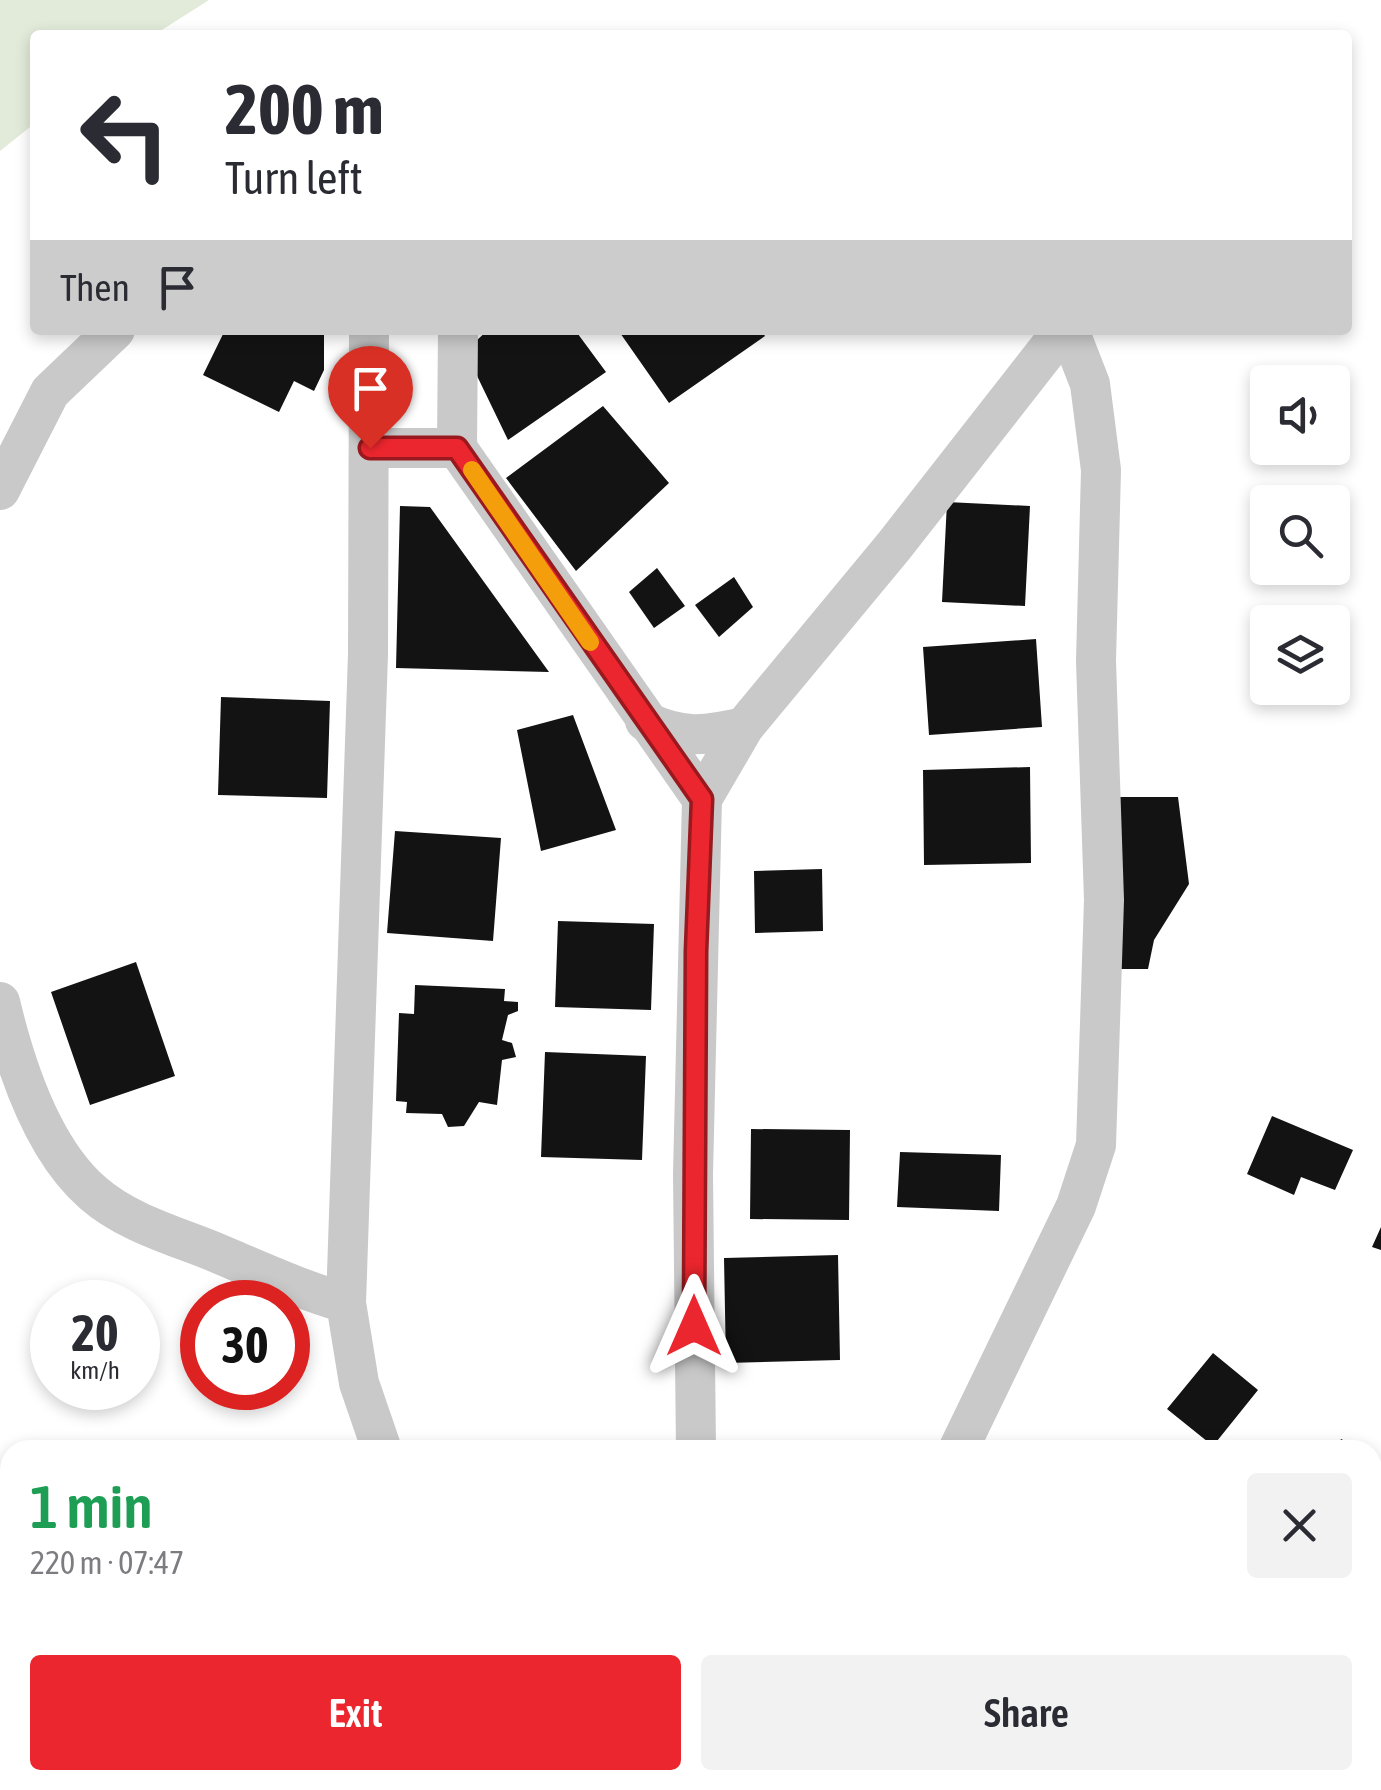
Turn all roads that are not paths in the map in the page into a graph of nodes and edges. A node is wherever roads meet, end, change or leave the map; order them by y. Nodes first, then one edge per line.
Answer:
1 (109, 335) edge
2 (369, 335) edge
3 (458, 335) edge
4 (1062, 335) edge
5 (1068, 335) edge
6 (370, 448) junction
7 (457, 448) junction
8 (0, 490) edge
9 (645, 721) junction
10 (744, 727) junction
11 (702, 799) junction
12 (0, 1002) edge
13 (346, 1303) junction
14 (379, 1440) edge
15 (696, 1440) edge
16 (963, 1440) edge

1 - 8 street
2 - 6 street
3 - 7 street
4 - 10 street
5 - 16 street
6 - 7 street
6 - 13 street
7 - 9 street
9 - 10 street
9 - 11 street
10 - 11 street
11 - 15 street
12 - 13 street
13 - 14 street

